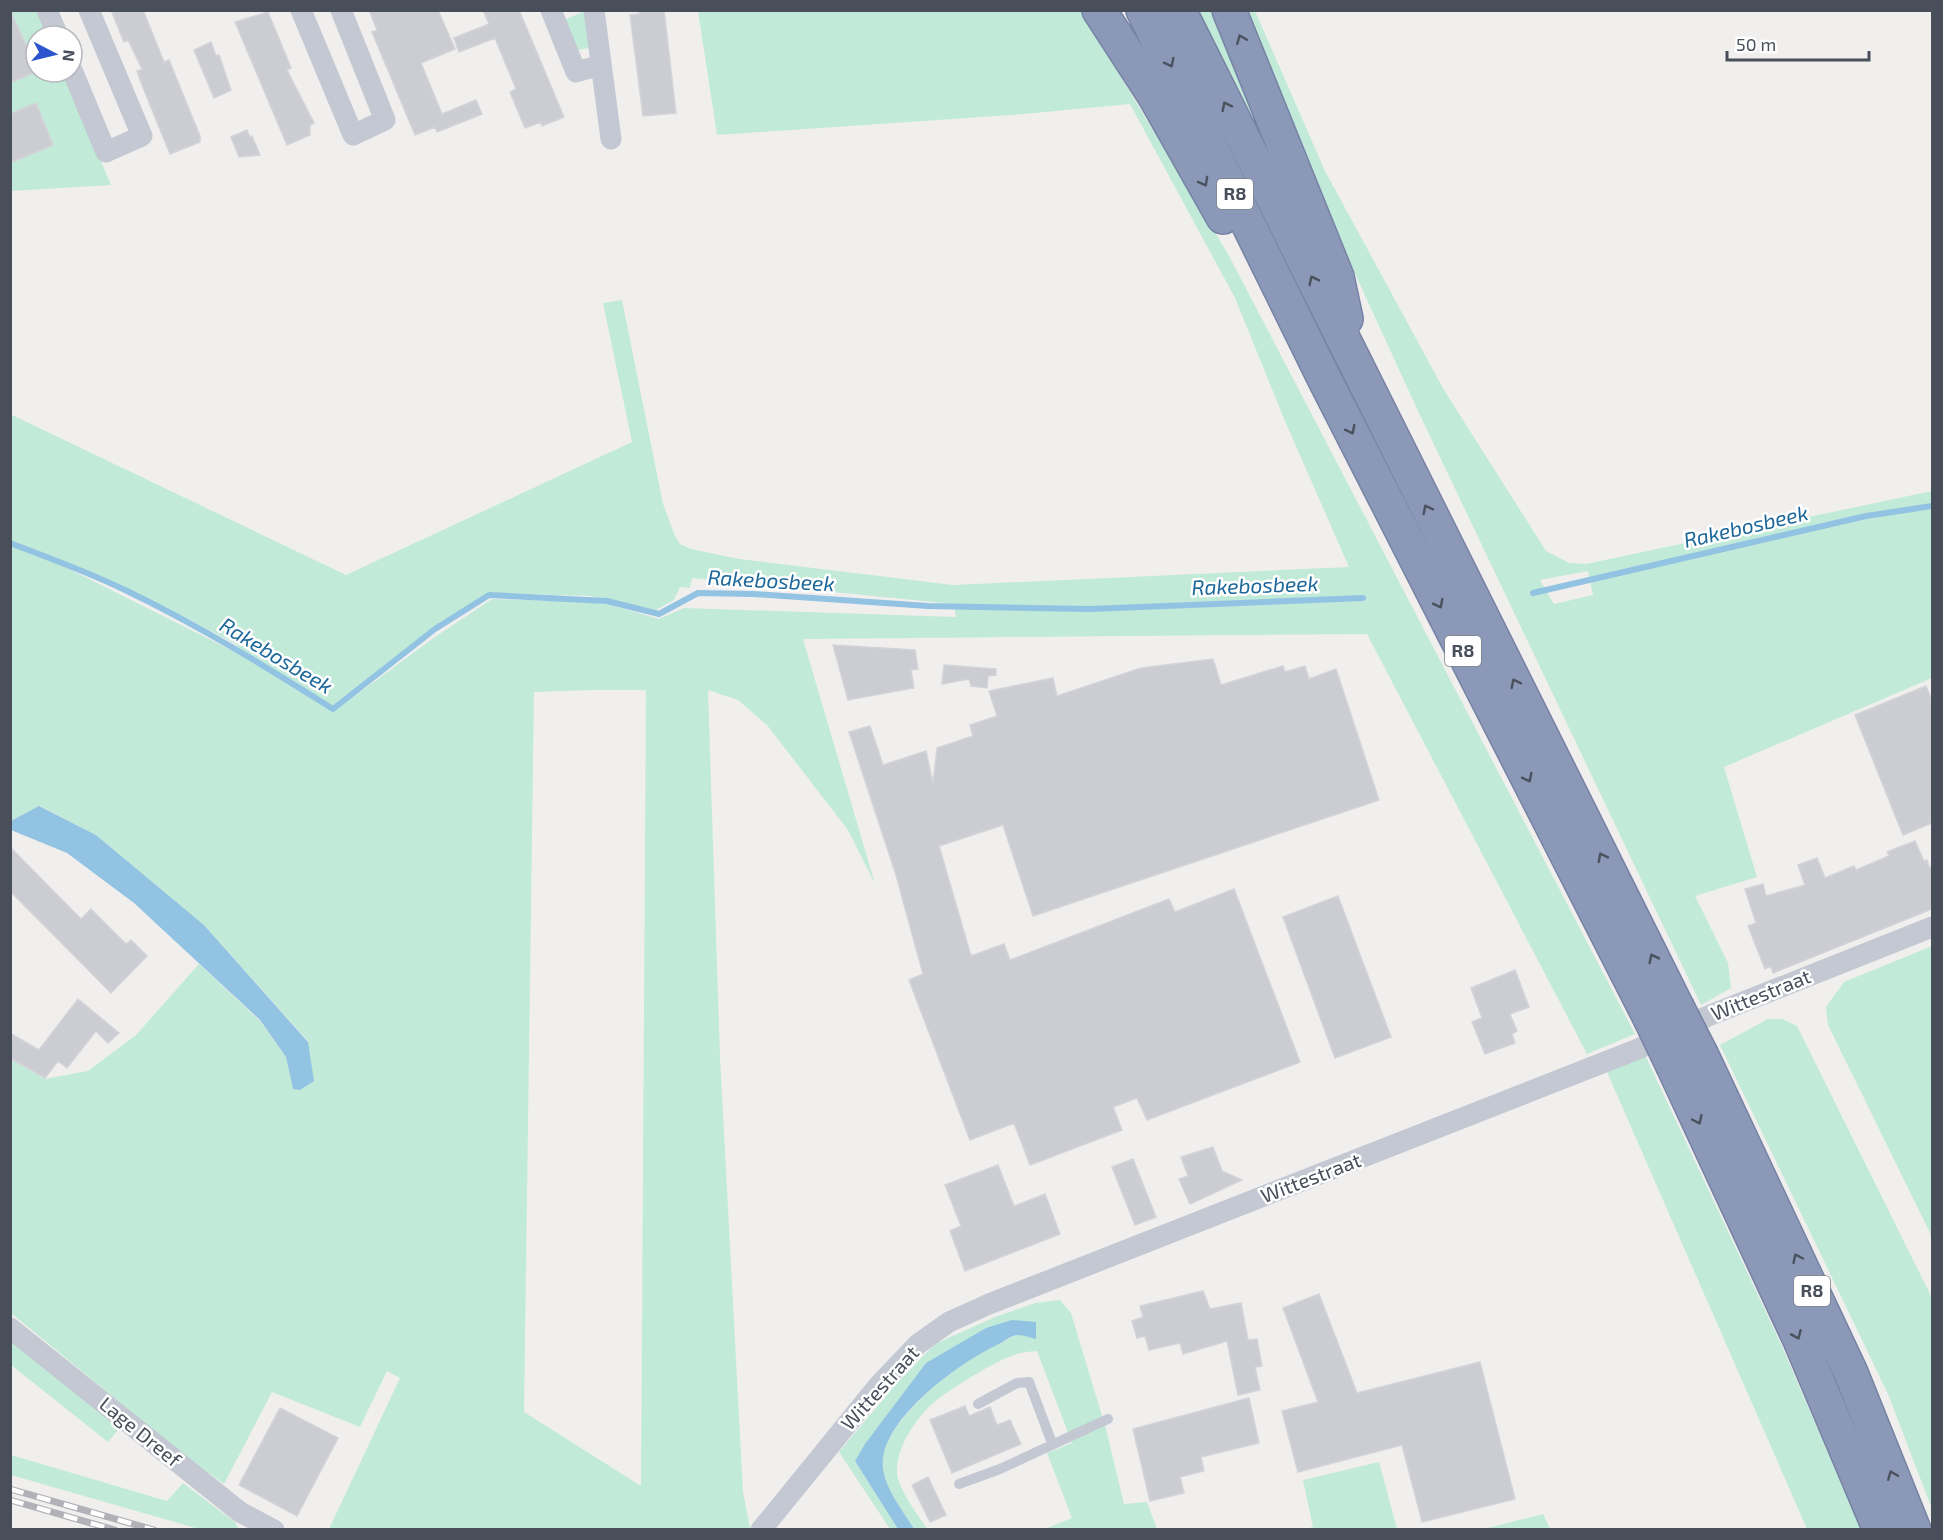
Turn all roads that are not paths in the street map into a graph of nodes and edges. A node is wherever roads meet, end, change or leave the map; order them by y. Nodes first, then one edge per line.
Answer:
1 (47, 10) edge
2 (89, 10) edge
3 (301, 10) edge
4 (341, 10) edge
5 (551, 10) edge
6 (594, 10) edge
7 (1099, 10) edge
8 (1143, 10) edge
9 (1179, 10) edge
10 (1229, 10) edge
11 (53, 24) edge
12 (601, 65) junction
13 (78, 84) edge
14 (612, 139) dead end
15 (1357, 371) junction
16 (1324, 378) junction
17 (1932, 927) edge
18 (1664, 1012) junction
19 (1688, 1061) junction
20 (10, 1328) edge
21 (978, 1404) dead end
22 (1108, 1419) dead end
23 (1052, 1443) junction
24 (959, 1484) dead end
25 (274, 1530) edge
26 (761, 1530) edge
27 (1880, 1530) edge
28 (1914, 1530) edge

1 - 11 street
2 - 13 street
3 - 4 street
5 - 12 street
6 - 12 street
7 -> 16 highway, R8
8 -> 16 highway, R8
15 -> 9 highway, R8
15 -> 10 highway, R8
12 - 14 street
18 -> 15 highway, R8
16 -> 18 highway, R8
17 - 26 street, Wittestraat
18 - 19 highway, R8, bridge
19 -> 27 highway, R8
28 -> 19 highway, R8
20 - 25 street, Lage Dreef
21 - 23 lane
22 - 23 lane
23 - 24 lane

